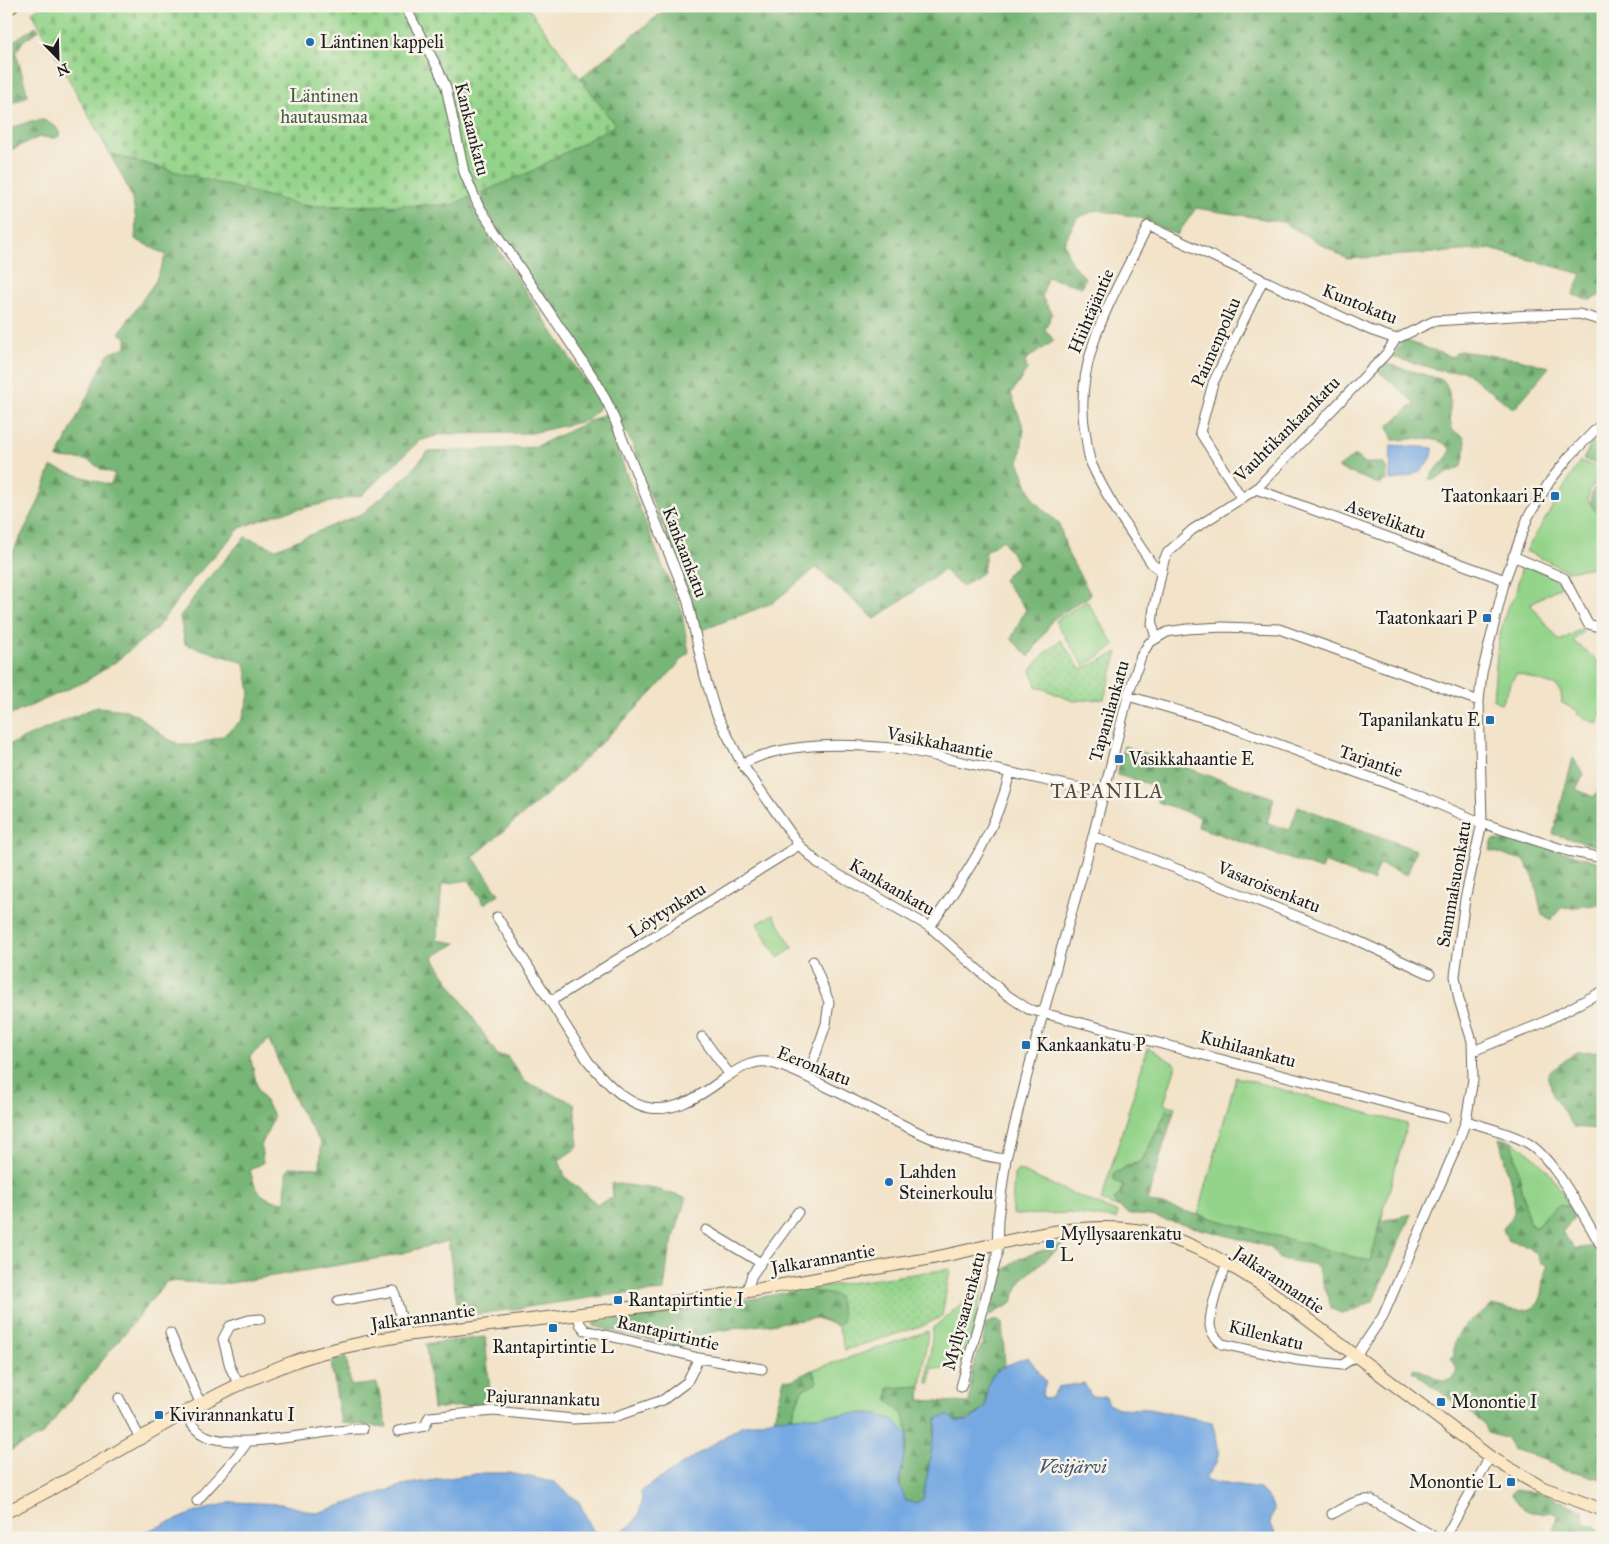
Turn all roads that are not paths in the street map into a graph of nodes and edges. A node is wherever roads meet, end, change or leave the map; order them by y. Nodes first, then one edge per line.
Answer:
1 (11, 6) edge
2 (405, 6) edge
3 (6, 10) edge
4 (1148, 226) joint
5 (1263, 280) junction
6 (1603, 321) edge
7 (1396, 339) junction
8 (1603, 422) edge
9 (1256, 489) junction
10 (1241, 497) junction
11 (1513, 556) junction
12 (1162, 571) junction
13 (1505, 580) junction
14 (1603, 628) edge
15 (1156, 638) junction
16 (1128, 696) junction
17 (1479, 701) junction
18 (742, 764) junction
19 (1010, 773) junction
20 (1103, 793) junction
21 (1482, 823) junction
22 (1093, 836) junction
23 (800, 845) junction
24 (1603, 858) edge
25 (497, 917) dead end
26 (930, 926) junction
27 (813, 961) dead end
28 (1430, 974) dead end
29 (1603, 991) edge
30 (551, 1001) junction
31 (1044, 1013) junction
32 (702, 1037) dead end
33 (1473, 1051) junction
34 (730, 1075) junction
35 (808, 1077) junction
36 (1445, 1118) dead end
37 (1466, 1121) junction
38 (1006, 1159) junction
39 (798, 1212) dead end
40 (706, 1230) dead end
41 (998, 1243) junction
42 (1603, 1249) edge
43 (761, 1263) junction
44 (1228, 1264) junction
45 (747, 1290) junction
46 (338, 1301) dead end
47 (578, 1315) junction
48 (261, 1319) dead end
49 (170, 1333) dead end
50 (406, 1335) junction
51 (1356, 1356) junction
52 (699, 1358) junction
53 (762, 1369) dead end
54 (239, 1385) junction
55 (961, 1387) dead end
56 (119, 1398) dead end
57 (201, 1405) junction
58 (185, 1414) junction
59 (363, 1429) dead end
60 (398, 1432) dead end
61 (140, 1438) junction
62 (248, 1441) junction
63 (1490, 1458) junction
64 (198, 1501) dead end
65 (1603, 1510) edge
66 (6, 1512) edge
67 (1332, 1514) dead end
68 (1438, 1538) edge
69 (1445, 1538) edge

1 - 3 main road
2 - 18 street, Kankaankatu
4 - 5 street, Kuntokatu
4 - 12 street, Hiihtäjäntie
5 - 7 street, Kuntokatu
5 - 10 street, Paimenpolku
6 - 7 street, Kuntokatu
7 - 9 street, Vauhtikankaankatu
8 - 11 street, Sammalsuonkatu
9 - 10 street, Vauhtikankaankatu
9 - 13 street, Asevelikatu
10 - 12 street, Vauhtikankaankatu
11 - 13 street, Sammalsuonkatu
11 - 14 street
12 - 15 street, Vauhtikankaankatu
13 - 17 street, Sammalsuonkatu
15 - 16 street, Tapanilankatu
15 - 17 street
16 - 20 street, Tapanilankatu
16 - 21 street, Tarjantie
17 - 21 street, Sammalsuonkatu
18 - 19 street, Vasikkahaantie
18 - 23 street, Kankaankatu
19 - 20 street, Vasikkahaantie
19 - 26 street
20 - 22 street, Tapanilankatu
21 - 24 street, Tarjantie
21 - 33 street, Sammalsuonkatu
22 - 28 street, Vasaroisenkatu
22 - 31 street, Tapanilankatu
23 - 26 street, Kankaankatu
23 - 30 street, Löytynkatu
25 - 30 street, Eeronkatu
26 - 31 street, Kankaankatu
27 - 35 street
29 - 33 street
30 - 34 street, Eeronkatu
31 - 36 street, Kuhilaankatu
31 - 38 street, Tapanilankatu
32 - 34 street
33 - 37 street, Sammalsuonkatu
34 - 35 street, Eeronkatu
35 - 38 street, Eeronkatu
37 - 42 street
37 - 51 street, Sammalsuonkatu
38 - 41 street, Tapanilankatu
39 - 43 street
40 - 43 street
41 - 44 main road, Jalkarannantie
41 - 45 main road, Jalkarannantie
41 - 55 street, Myllysaarenkatu
43 - 45 street
44 - 51 main road, Jalkarannantie
44 - 51 street, Killenkatu
45 - 47 main road, Jalkarannantie
46 - 50 street
47 - 50 main road, Jalkarannantie
47 - 52 street, Rantapirtintie
48 - 54 street
49 - 57 street
50 - 54 main road, Jalkarannantie
51 - 63 main road, Jalkarannantie
52 - 53 street, Rantapirtintie
52 - 60 street, Pajurannankatu
54 - 57 main road, Jalkarannantie
56 - 61 street
57 - 58 main road, Jalkarannantie
58 - 61 main road, Jalkarannantie
58 - 62 street
59 - 62 street
61 - 66 main road, Jalkarannantie
62 - 64 street
63 - 65 main road, Jalkarannantie
63 - 69 street
67 - 68 street

